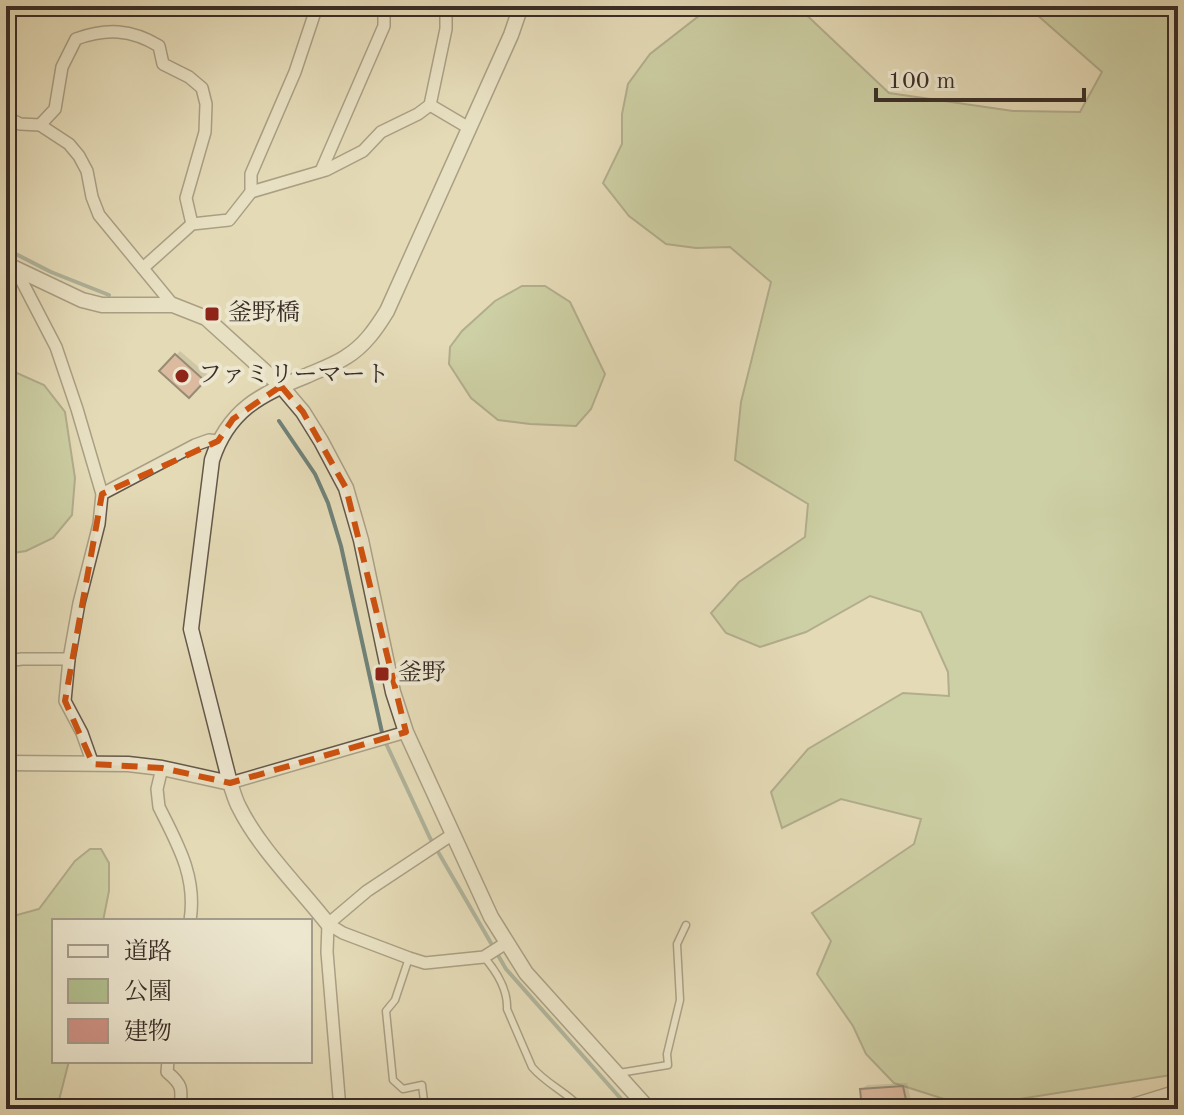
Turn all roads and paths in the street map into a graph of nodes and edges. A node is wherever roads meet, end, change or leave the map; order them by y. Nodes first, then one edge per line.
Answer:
1 (446, 6) edge
2 (521, 6) edge
3 (430, 105) junction
4 (6, 117) edge
5 (40, 125) junction
6 (469, 128) junction
7 (321, 171) junction
8 (251, 192) junction
9 (192, 224) junction
10 (10, 265) edge
11 (143, 268) junction
12 (173, 305) junction
13 (281, 386) junction
14 (218, 441) junction
15 (102, 494) junction
16 (69, 659) junction
17 (6, 661) edge
18 (401, 734) junction
19 (6, 763) edge
20 (93, 764) junction
21 (162, 768) junction
22 (230, 783) junction
23 (449, 836) junction
24 (190, 919) edge
25 (328, 924) junction
26 (686, 925) dead end
27 (503, 945) junction
28 (487, 956) junction
29 (409, 958) junction
30 (168, 1063) edge
31 (617, 1074) junction
32 (1178, 1092) edge
33 (180, 1109) edge
34 (340, 1109) edge
35 (425, 1109) edge
36 (582, 1109) edge
37 (651, 1109) edge
38 (1123, 1109) edge

1 - 3 street
2 - 6 street
3 - 6 street
3 - 7 street
4 - 5 street
5 - 9 street
5 - 11 street
6 - 13 street
7 - 8 street
7 - 8 street
8 - 9 street
9 - 11 street
10 - 12 street
10 - 15 street
11 - 12 street
12 - 13 street
13 - 14 street
13 - 18 street
14 - 15 street
14 - 22 street
15 - 16 street
16 - 17 street
16 - 20 street
18 - 22 street
18 - 23 street
19 - 20 street
20 - 21 street
21 - 22 street
21 - 24 street
22 - 25 street
23 - 25 street
23 - 27 street
25 - 29 street
25 - 34 street
26 - 31 lane
27 - 28 street
27 - 31 street
28 - 29 street
28 - 36 lane
29 - 35 lane
30 - 33 street
31 - 37 street
32 - 38 street

